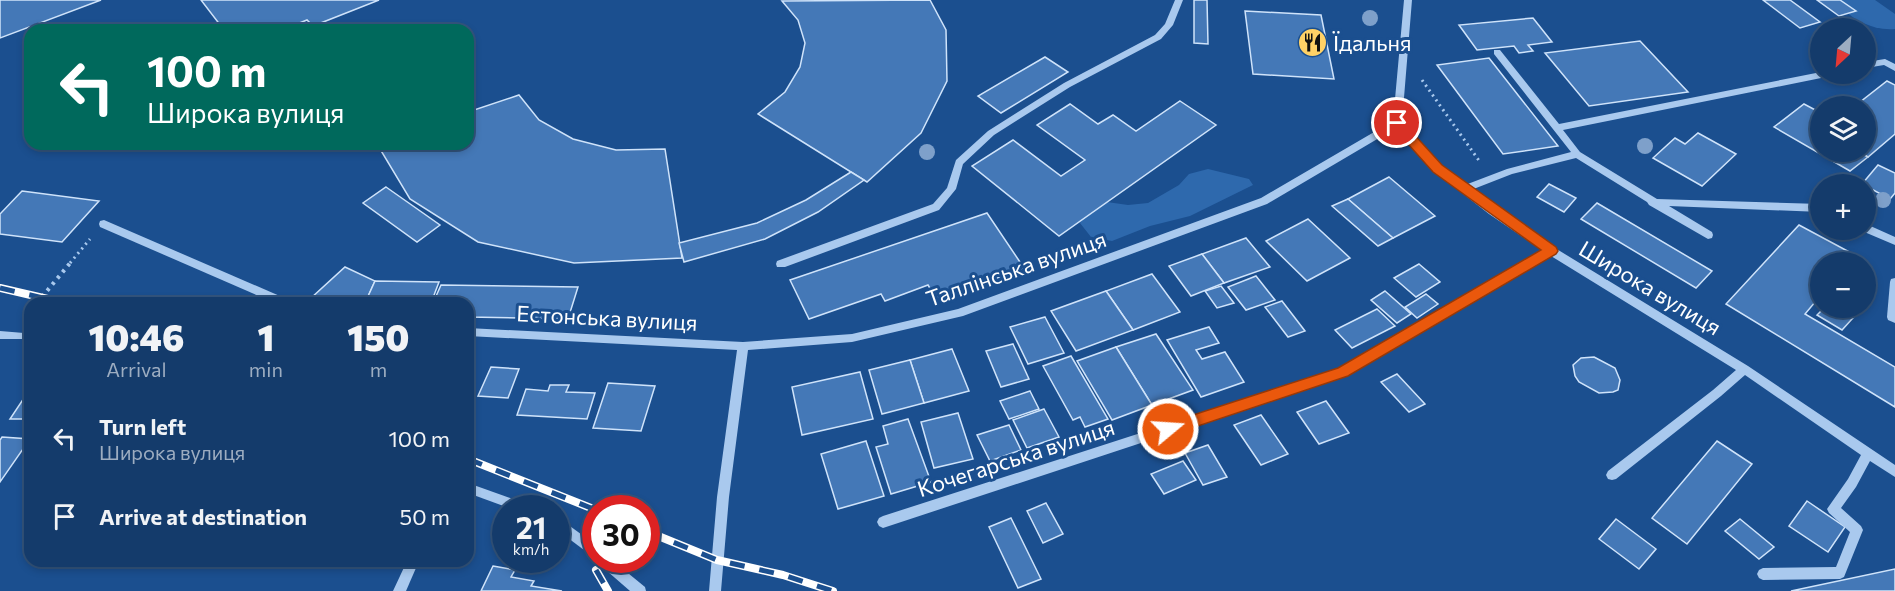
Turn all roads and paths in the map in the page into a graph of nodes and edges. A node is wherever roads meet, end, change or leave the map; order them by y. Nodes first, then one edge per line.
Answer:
1 (1179, 0) edge
2 (1408, 0) edge
3 (1497, 52) dead end
4 (1876, 63) edge
5 (1895, 68) edge
6 (1419, 75) dead end
7 (1810, 77) edge
8 (1397, 123) junction
9 (1556, 128) junction
10 (1577, 154) junction
11 (1491, 178) junction
12 (1464, 189) junction
13 (1652, 202) junction
14 (1810, 208) edge
15 (104, 224) joint
16 (1876, 232) edge
17 (1708, 235) dead end
18 (1895, 241) edge
19 (1551, 251) junction
20 (781, 264) dead end
21 (1895, 282) edge
22 (42, 297) edge
23 (271, 297) edge
24 (1895, 319) edge
25 (474, 332) edge
26 (0, 335) edge
27 (20, 336) dead end
28 (743, 346) junction
29 (1744, 369) junction
30 (1867, 455) junction
31 (1895, 472) edge
32 (1612, 475) dead end
33 (474, 490) edge
34 (492, 497) edge
35 (884, 522) dead end
36 (570, 532) edge
37 (582, 542) edge
38 (410, 567) edge
39 (619, 573) edge
40 (1763, 574) dead end
41 (399, 591) edge
42 (640, 591) edge
43 (715, 591) edge

1 - 20 street
2 - 8 street
3 - 9 street
4 - 5 street
6 - 11 path
7 - 9 street
8 - 12 street, Широка вулиця
8 - 28 street, Таллінська вулиця
9 - 10 street
10 - 11 street
10 - 13 street
11 - 12 street
12 - 19 street, Широка вулиця
13 - 14 street
13 - 17 street
15 - 22 path
15 - 23 street
16 - 18 street
19 - 29 street, Широка вулиця
19 - 35 street, Кочегарська вулиця
21 - 24 street
25 - 28 street, Естонська вулиця
26 - 27 street
28 - 43 street
29 - 30 street, Широка вулиця
29 - 32 street
30 - 31 street, Широка вулиця
30 - 40 street
33 - 34 street
36 - 37 street
38 - 41 street
39 - 42 street

